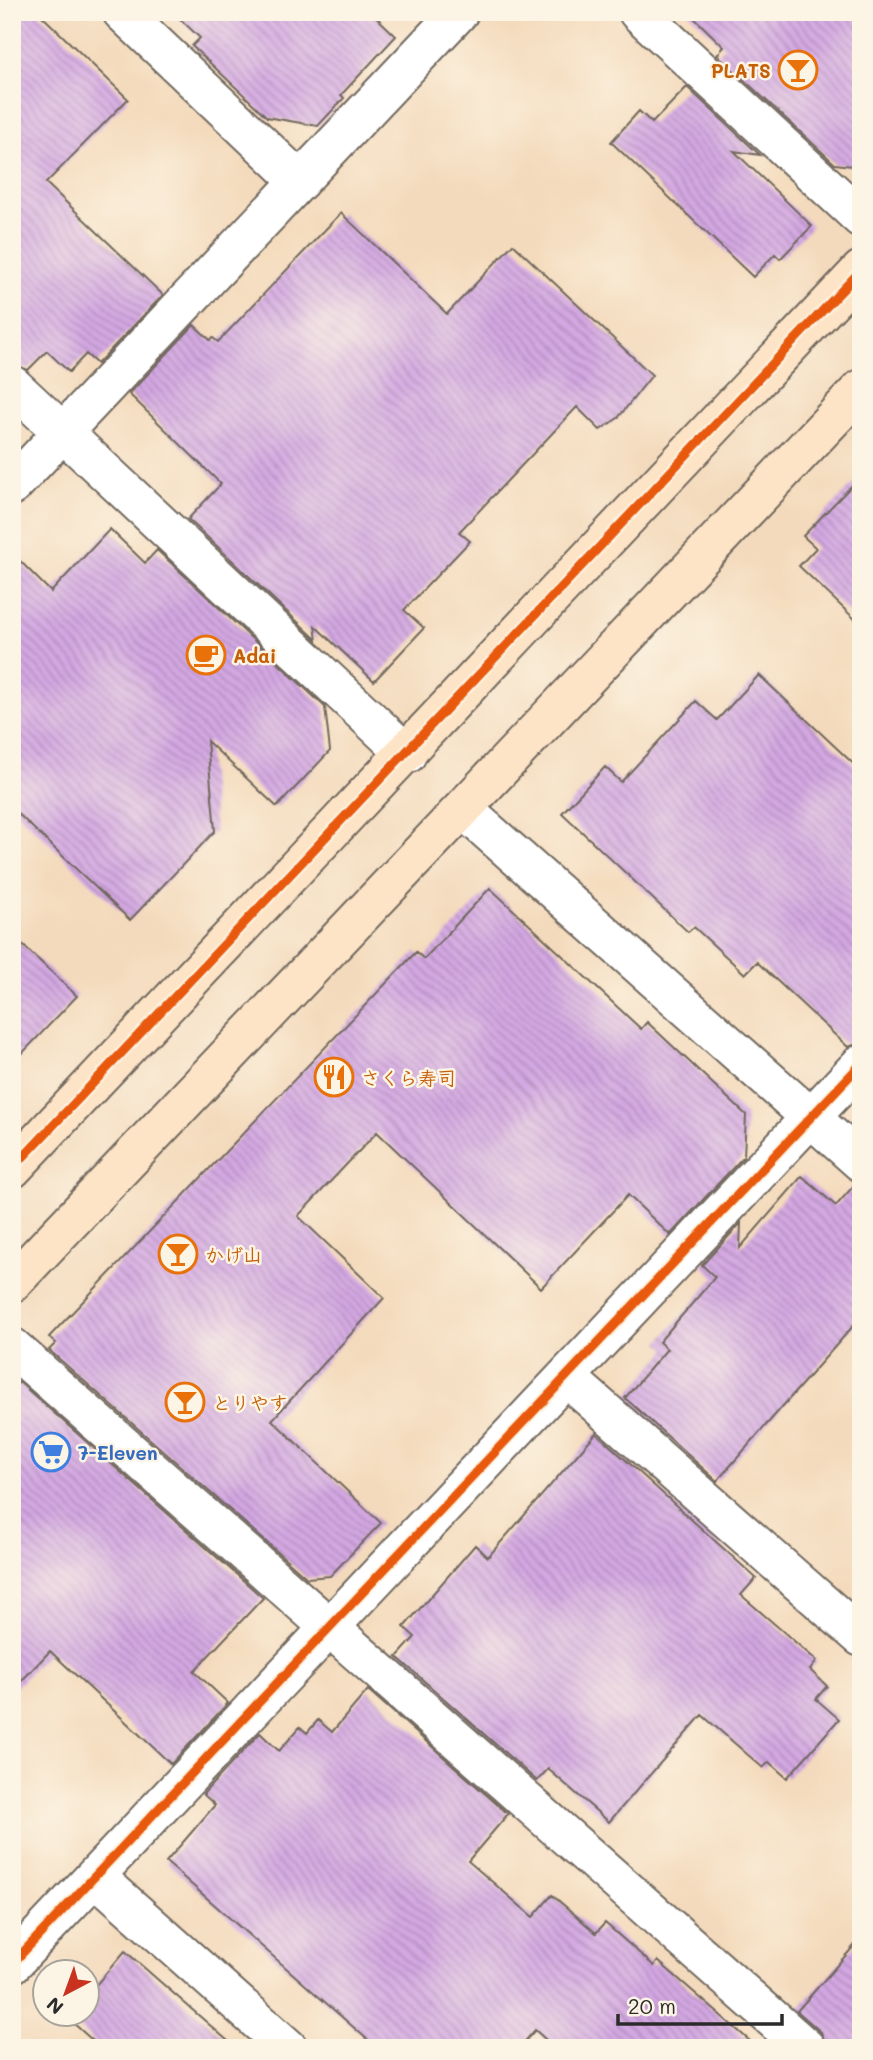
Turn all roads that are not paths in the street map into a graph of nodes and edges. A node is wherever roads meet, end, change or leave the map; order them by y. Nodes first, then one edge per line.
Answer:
1 (122, 12) edge
2 (459, 12) edge
3 (638, 12) edge
4 (300, 181) junction
5 (861, 218) edge
6 (861, 270) edge
7 (12, 385) edge
8 (861, 388) edge
9 (63, 432) junction
10 (12, 486) edge
11 (407, 754) junction
12 (464, 810) junction
13 (861, 1064) edge
14 (811, 1117) junction
15 (861, 1162) edge
16 (12, 1169) edge
17 (12, 1283) edge
18 (12, 1347) edge
19 (566, 1377) junction
20 (328, 1628) junction
21 (861, 1637) edge
22 (95, 1877) junction
23 (12, 1964) edge
24 (288, 2048) edge
25 (806, 2048) edge

1 - 4 street
2 - 4 street
3 - 5 street
4 - 9 street
6 - 11 street
7 - 9 street
8 - 12 street
9 - 10 street
9 - 11 street
11 - 16 street
12 - 14 street
12 - 17 street
13 - 14 street
14 - 15 street
14 - 19 street
18 - 20 street
19 - 20 street
19 - 21 street
20 - 22 street
20 - 25 street
22 - 23 street
22 - 24 street

